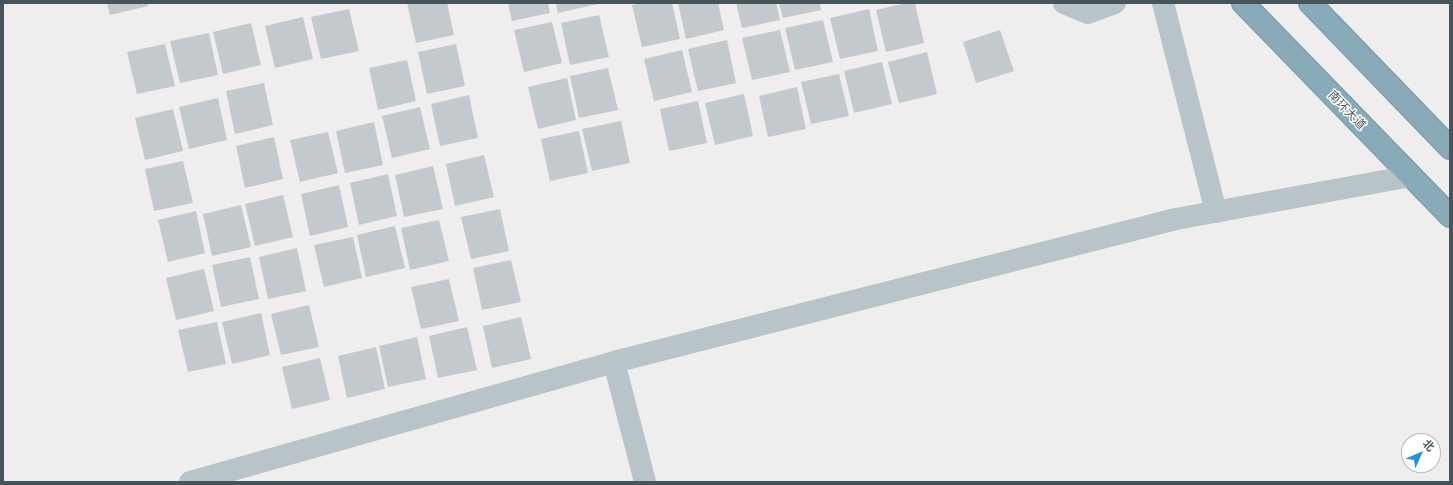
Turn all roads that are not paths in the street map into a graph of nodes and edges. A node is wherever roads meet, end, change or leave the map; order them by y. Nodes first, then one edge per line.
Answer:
1 (1064, 3) edge
2 (1115, 3) edge
3 (1163, 3) edge
4 (1243, 3) edge
5 (1310, 3) edge
6 (1450, 148) edge
7 (1411, 176) junction
8 (1216, 212) junction
9 (1450, 216) edge
10 (614, 362) junction
11 (190, 482) edge
12 (645, 482) edge

1 - 2 street
3 - 8 street
4 - 7 highway, 南环大道
5 - 6 highway
7 - 8 street
7 - 9 highway, 南环大道
8 - 10 street
10 - 11 street
10 - 12 street

